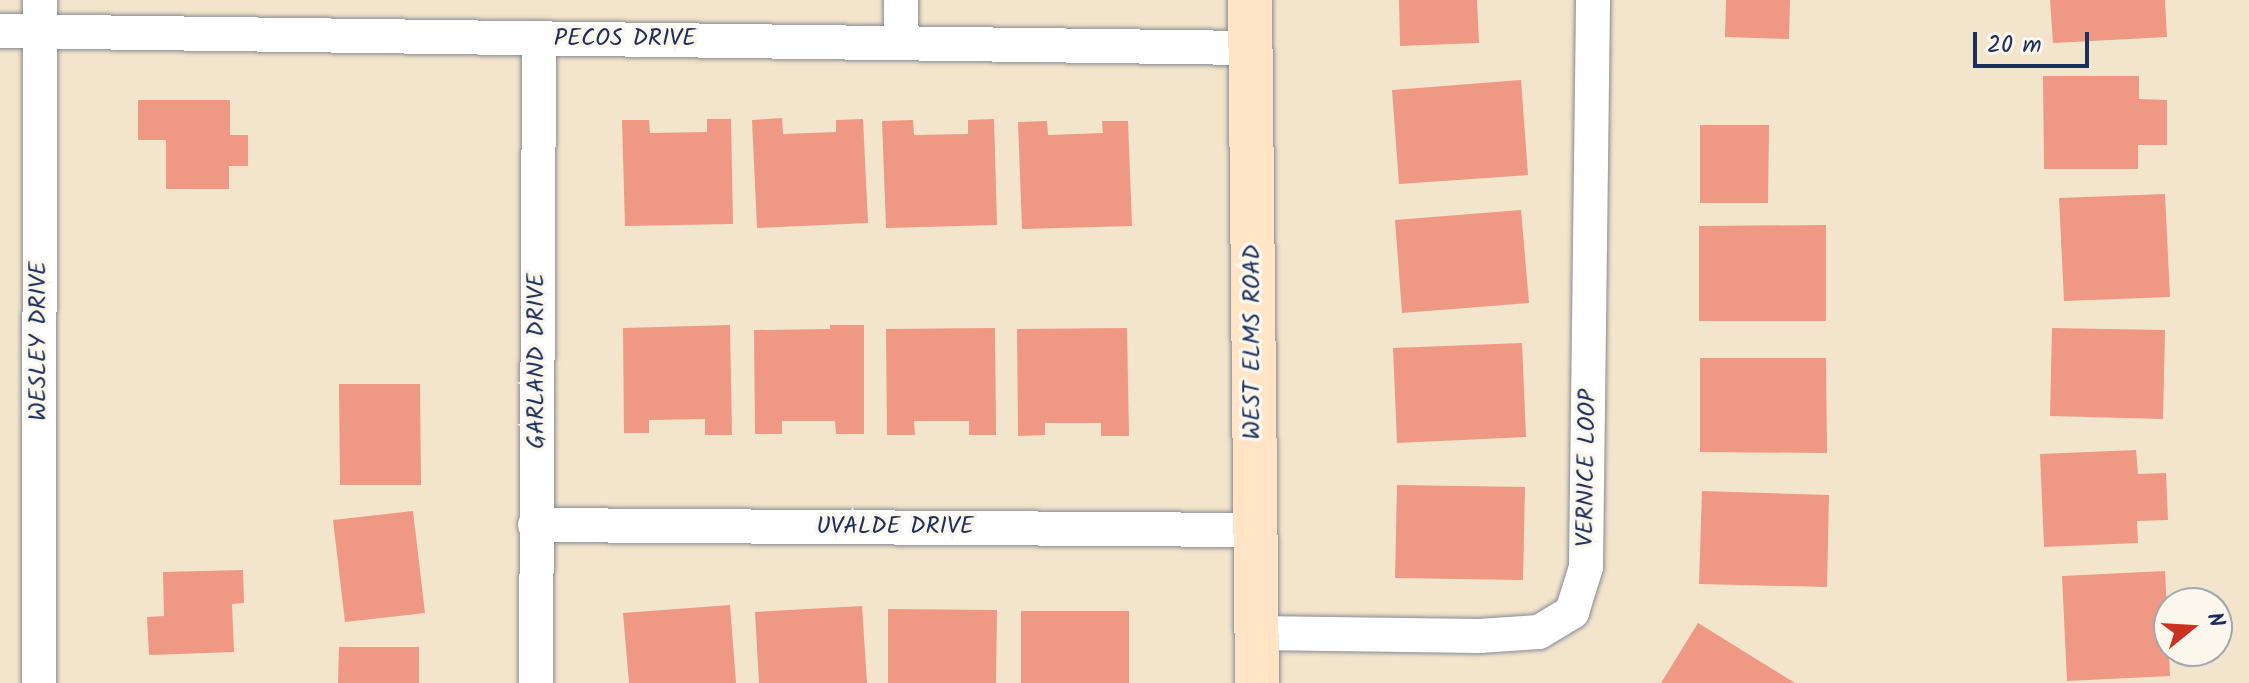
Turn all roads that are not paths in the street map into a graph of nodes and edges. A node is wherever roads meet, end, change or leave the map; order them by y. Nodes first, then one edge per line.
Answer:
1 (901, 0) edge
2 (1250, 0) edge
3 (1593, 0) edge
4 (40, 16) edge
5 (0, 31) edge
6 (539, 39) junction
7 (901, 41) junction
8 (1250, 48) junction
9 (535, 525) junction
10 (1254, 530) junction
11 (1256, 633) junction
12 (39, 683) edge
13 (536, 683) edge
14 (1257, 683) edge

1 - 7 street
2 - 8 main road, WEST ELMS ROAD
3 - 11 street, VERNICE LOOP
4 - 5 street, PECOS DRIVE
4 - 6 street, PECOS DRIVE
4 - 12 street, WESLEY DRIVE
6 - 7 street, PECOS DRIVE
6 - 9 street, GARLAND DRIVE
7 - 8 street, PECOS DRIVE
8 - 10 main road, WEST ELMS ROAD
9 - 10 street, UVALDE DRIVE
9 - 13 street, GARLAND DRIVE
10 - 11 main road, WEST ELMS ROAD
11 - 14 main road, WEST ELMS ROAD

